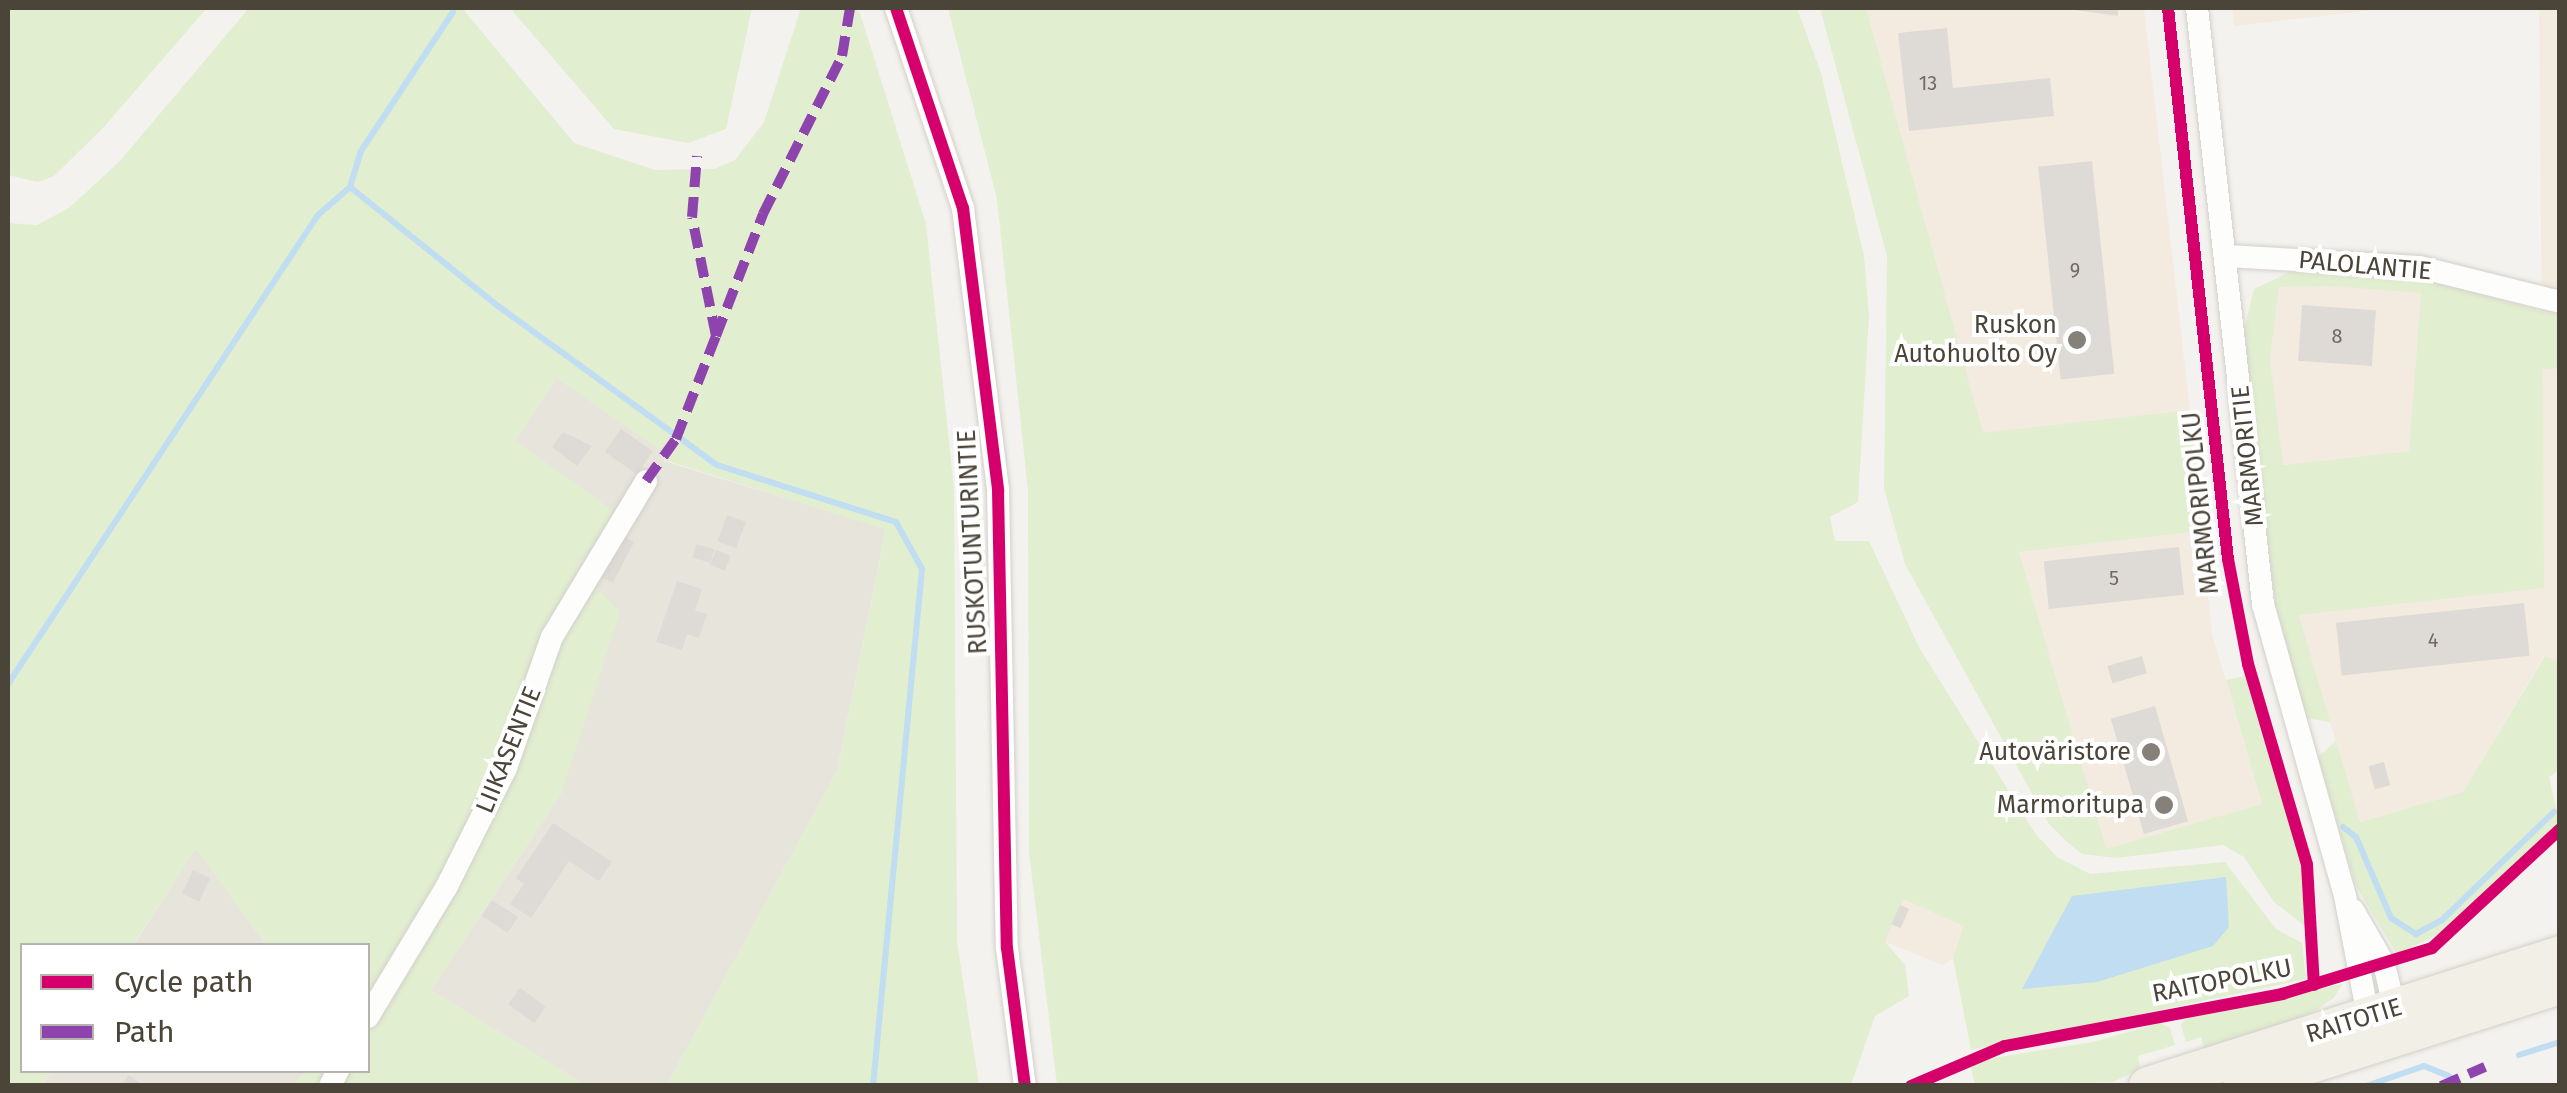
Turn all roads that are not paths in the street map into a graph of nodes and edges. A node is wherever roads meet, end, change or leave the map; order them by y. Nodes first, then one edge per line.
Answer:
1 (896, 8) edge
2 (2198, 8) edge
3 (2227, 256) junction
4 (2560, 302) edge
5 (646, 481) dead end
6 (2560, 955) edge
7 (2560, 985) edge
8 (370, 1014) edge
9 (2384, 1026) junction
10 (1025, 1086) edge
11 (2148, 1086) edge
12 (2242, 1086) edge

1 - 10 street, RUSKOTUNTURINTIE
2 - 3 street, MARMORITIE
3 - 4 street, PALOLANTIE
3 - 9 street, MARMORITIE
5 - 8 street, LIIKASENTIE
6 - 9 main road, RAITOTIE
7 - 9 main road, RAITOTIE
9 - 11 main road, RAITOTIE
9 - 12 main road, RAITOTIE

